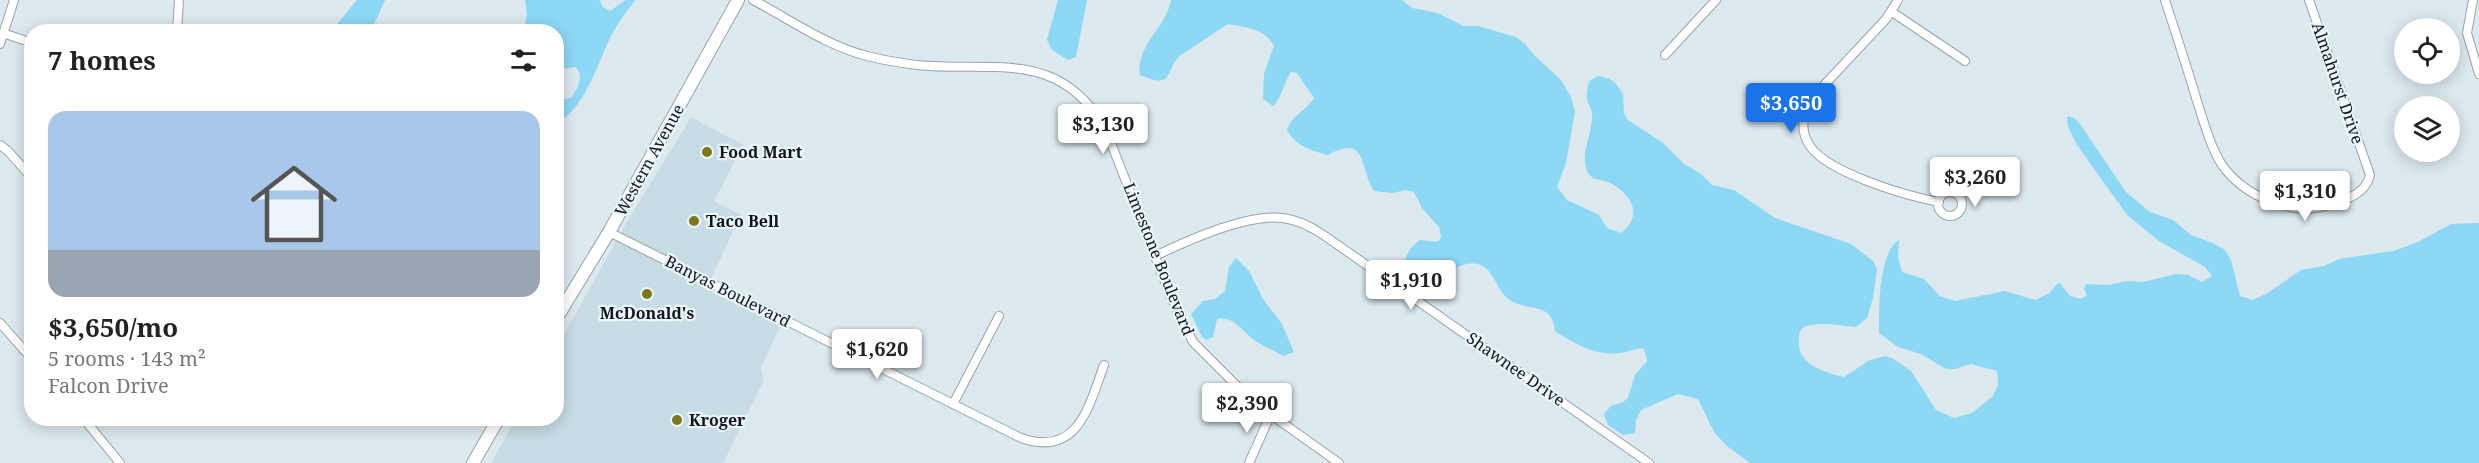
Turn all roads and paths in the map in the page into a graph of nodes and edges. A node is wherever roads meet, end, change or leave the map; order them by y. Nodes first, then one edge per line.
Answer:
1 (14, 0) edge
2 (179, 0) edge
3 (738, 0) edge
4 (753, 0) edge
5 (1716, 0) edge
6 (1898, 0) edge
7 (2165, 0) edge
8 (2309, 0) edge
9 (2474, 0) edge
10 (1892, 12) junction
11 (178, 24) edge
12 (3, 33) junction
13 (24, 40) edge
14 (0, 44) edge
15 (1665, 55) dead end
16 (1965, 62) dead end
17 (2479, 74) edge
18 (0, 145) edge
19 (24, 169) edge
20 (1939, 202) dead end
21 (609, 232) junction
22 (1155, 256) junction
23 (564, 306) edge
24 (999, 316) dead end
25 (0, 322) edge
26 (24, 350) edge
27 (1104, 365) dead end
28 (953, 404) junction
29 (1270, 416) junction
30 (90, 426) edge
31 (494, 426) edge
32 (120, 463) edge
33 (473, 463) edge
34 (1249, 463) edge
35 (1339, 463) edge
36 (1649, 463) edge

1 - 12 street
2 - 11 street
3 - 21 main road, Western Avenue
4 - 22 street, Limestone Boulevard
5 - 15 street
6 - 10 street
7 - 8 street, Almahurst Drive
9 - 17 street
10 - 16 street
10 - 20 street
12 - 13 street
12 - 14 street
18 - 19 street
21 - 23 main road, Western Avenue
21 - 28 street, Banyas Boulevard
22 - 29 street, Limestone Boulevard
22 - 36 street, Shawnee Drive
24 - 28 street
25 - 26 street
27 - 28 street, Banyas Boulevard
29 - 34 street
29 - 35 street, Limestone Boulevard
30 - 32 street
31 - 33 main road

